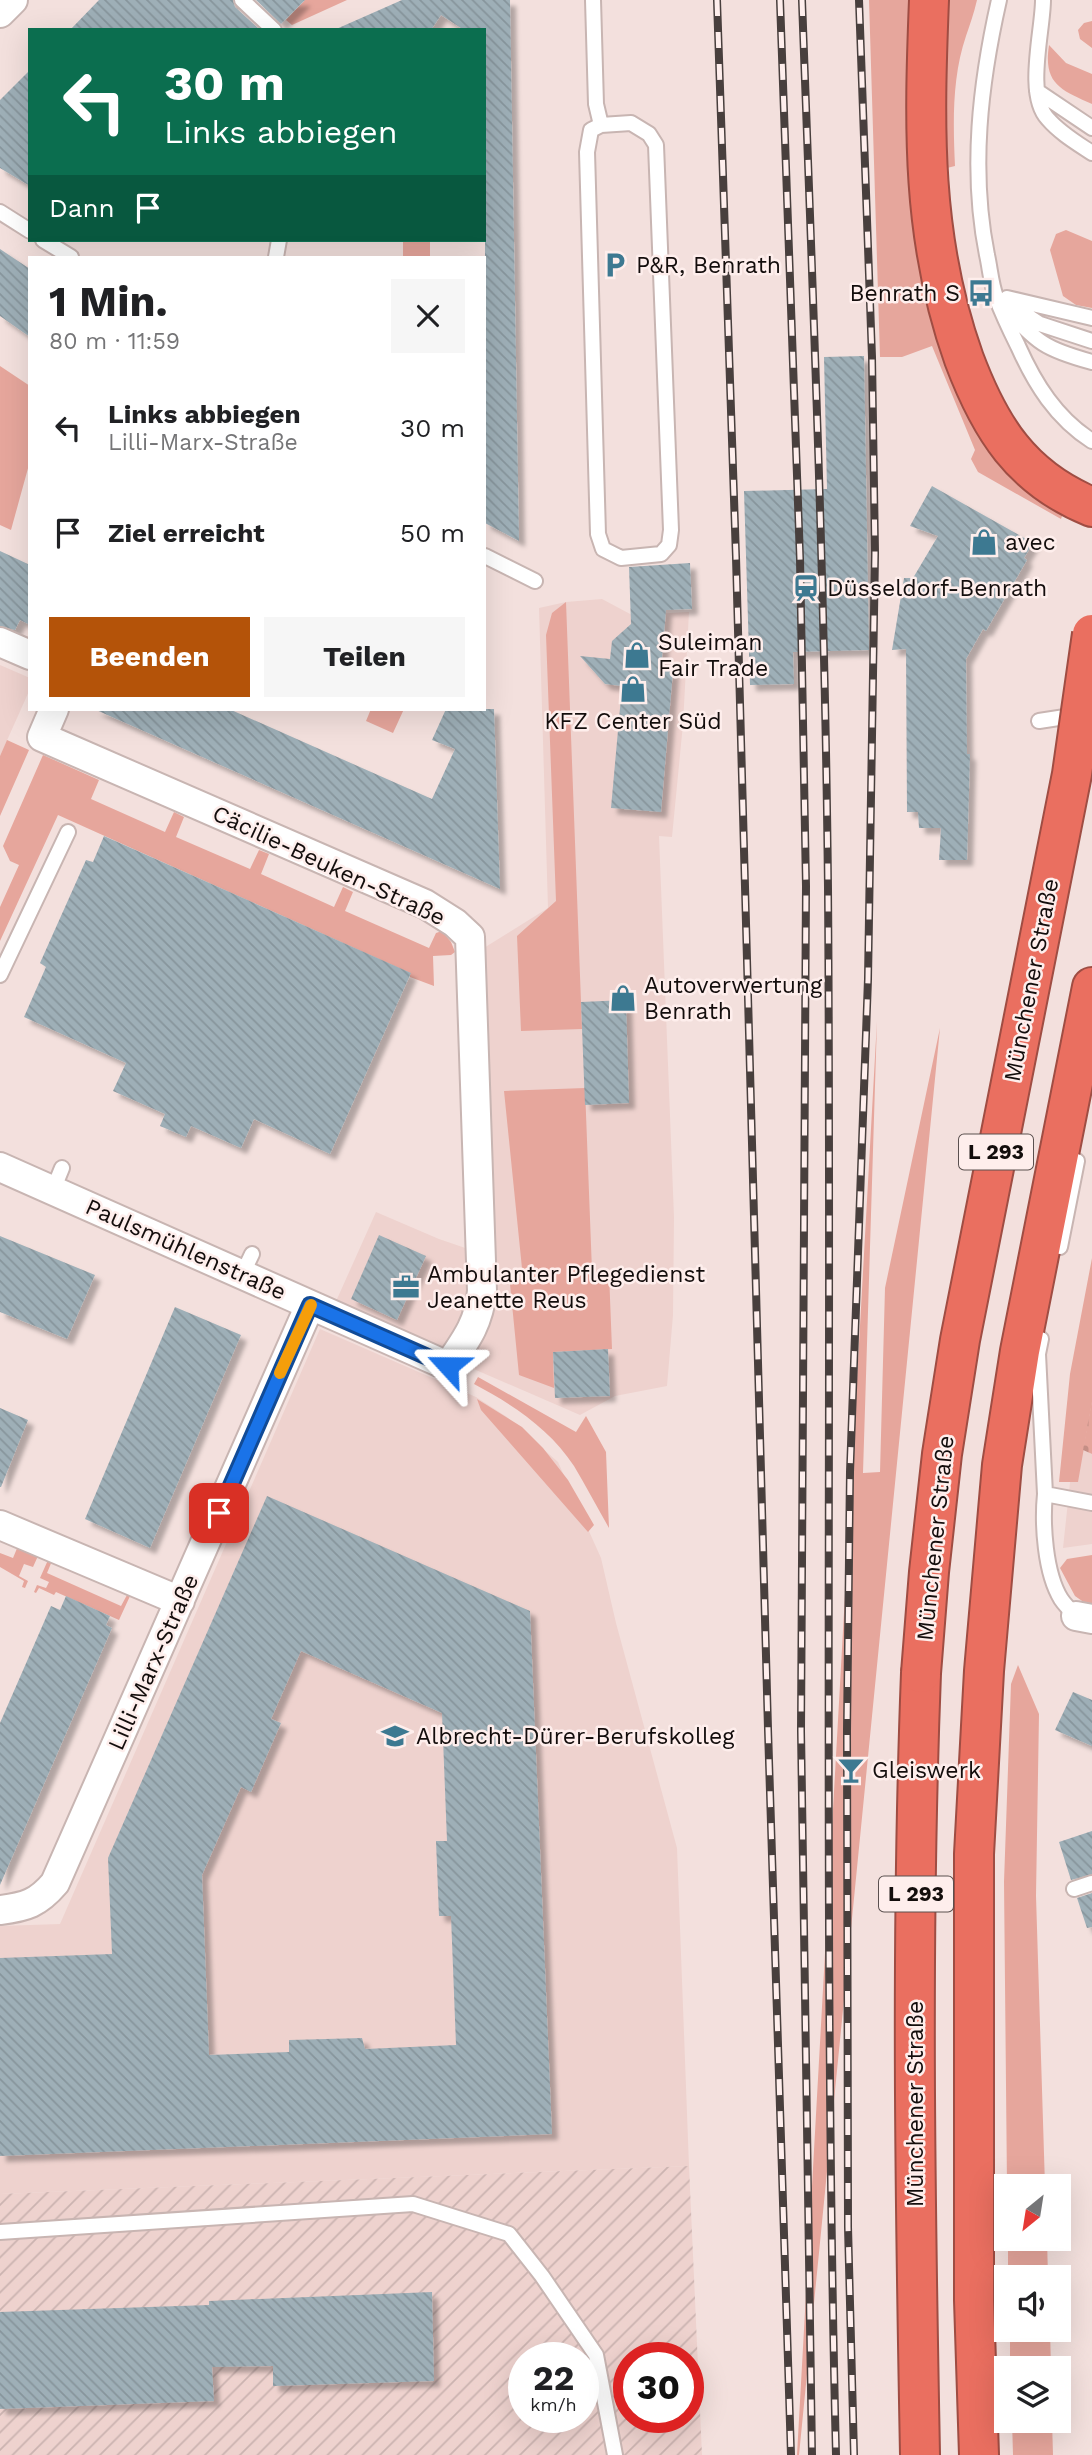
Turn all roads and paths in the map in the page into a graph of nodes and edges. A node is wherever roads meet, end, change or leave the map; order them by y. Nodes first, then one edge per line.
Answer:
1 (13, 0) edge
2 (242, 0) edge
3 (593, 0) edge
4 (929, 0) edge
5 (999, 0) edge
6 (1043, 0) edge
7 (0, 13) edge
8 (272, 28) edge
9 (1037, 91) junction
10 (601, 125) junction
11 (1092, 128) edge
12 (1092, 153) edge
13 (0, 212) edge
14 (28, 230) edge
15 (46, 242) edge
16 (69, 256) edge
17 (995, 295) junction
18 (1092, 318) edge
19 (1092, 341) edge
20 (1092, 362) edge
21 (1092, 441) edge
22 (1092, 507) edge
23 (486, 556) edge
24 (535, 581) dead end
25 (1092, 634) edge
26 (0, 642) edge
27 (28, 654) edge
28 (53, 711) edge
29 (1039, 721) dead end
30 (1092, 725) edge
31 (68, 832) dead end
32 (0, 975) edge
33 (1092, 987) edge
34 (1081, 1140) dead end
35 (0, 1167) edge
36 (1056, 1267) dead end
37 (310, 1305) junction
38 (1045, 1321) dead end
39 (448, 1366) joint
40 (1045, 1494) junction
41 (1092, 1503) edge
42 (0, 1525) edge
43 (180, 1601) junction
44 (1084, 1618) edge
45 (1092, 1883) edge
46 (1074, 1889) dead end
47 (0, 1910) edge
48 (0, 2232) edge
49 (615, 2455) edge
50 (920, 2455) edge
51 (979, 2455) edge

1 - 7 street
2 - 8 lane
3 - 10 lane
4 - 22 highway
5 - 17 lane
6 - 9 lane
9 - 11 lane
9 - 12 lane
10 - 10 lane
13 - 14 lane
15 - 16 lane
17 - 18 lane
17 - 19 lane
17 - 20 lane
17 - 21 lane
23 - 24 lane
25 - 50 highway, Münchener Straße / L 293, bridge
26 - 27 street
28 - 39 street, Cäcilie-Beuken-Straße
29 - 30 lane
31 - 32 lane
33 - 51 highway, L 293
34 - 36 lane
35 - 37 street, Paulsmühlenstraße
37 - 39 street, Paulsmühlenstraße
37 - 43 street, Lilli-Marx-Straße
38 - 40 lane
40 - 41 lane
40 - 44 lane
42 - 43 street
43 - 47 street, Lilli-Marx-Straße
45 - 46 lane
48 - 49 lane

